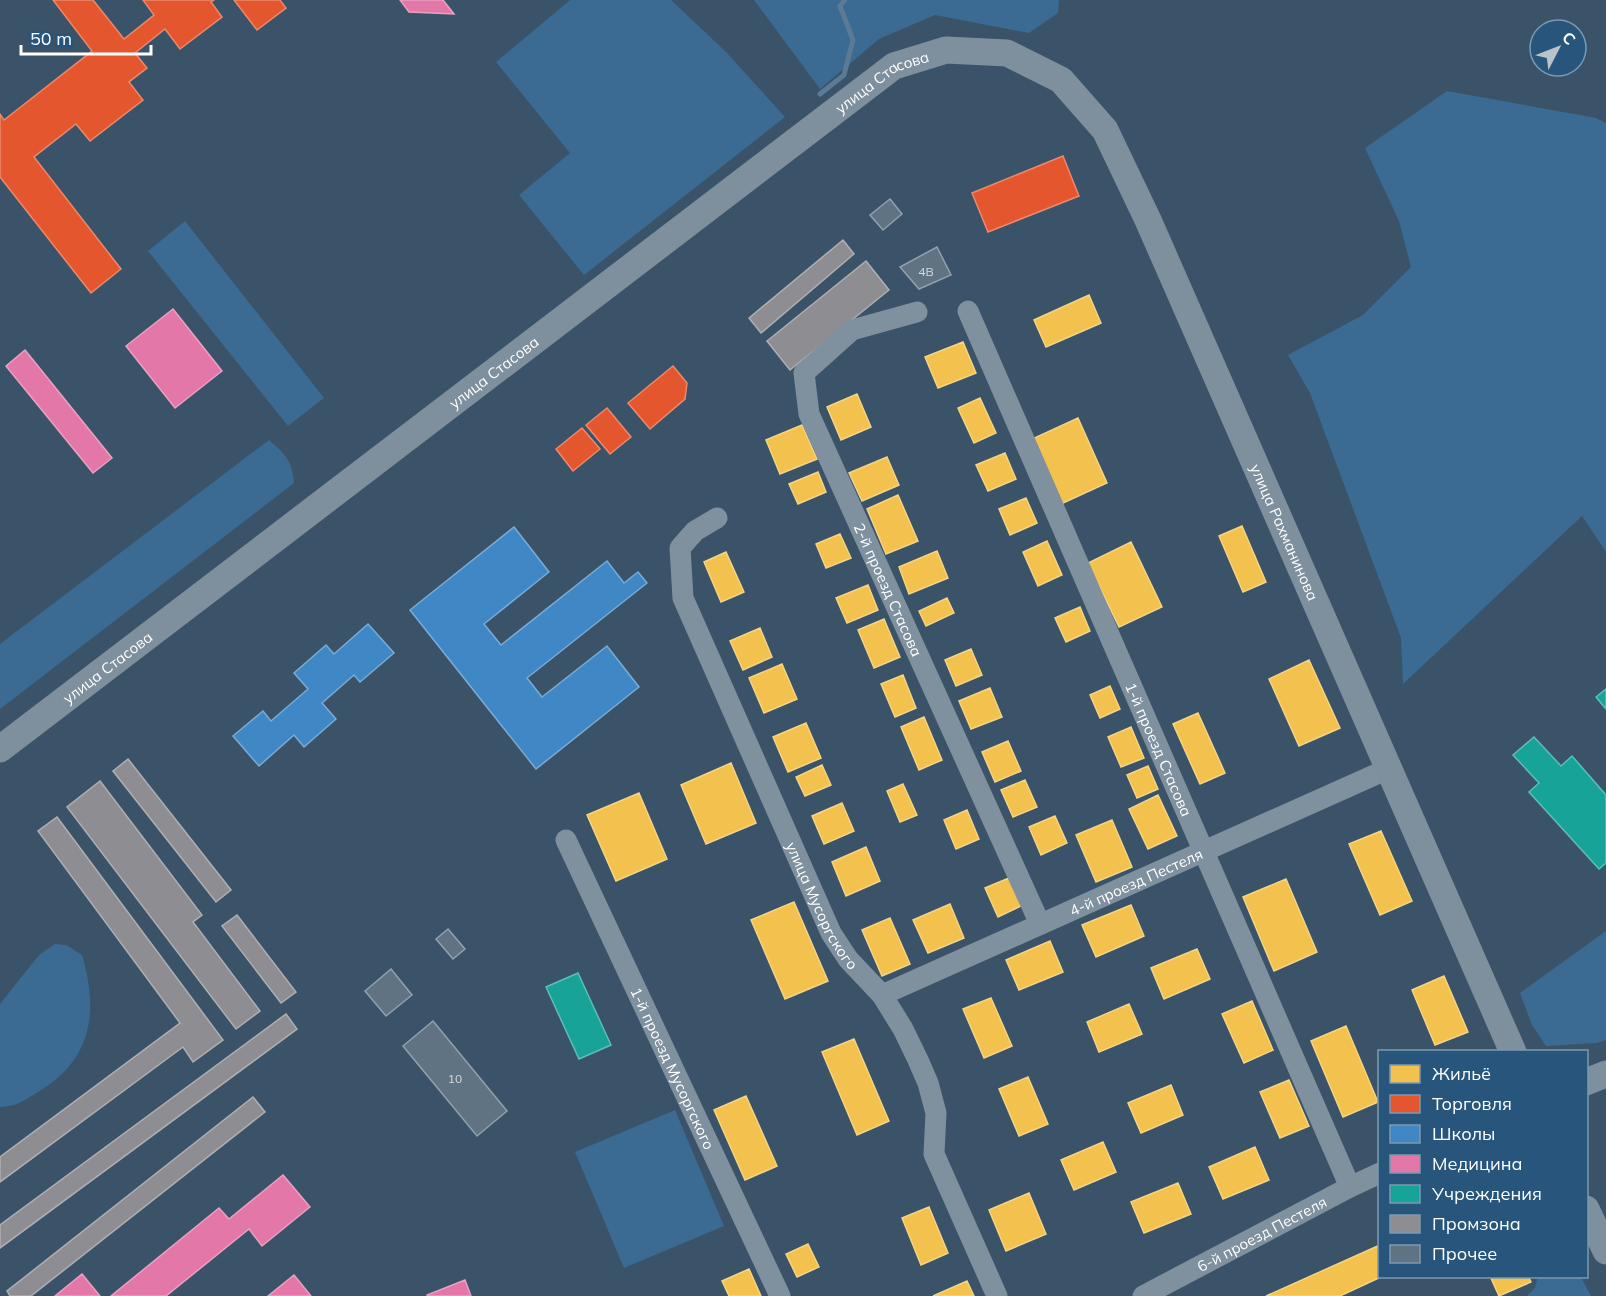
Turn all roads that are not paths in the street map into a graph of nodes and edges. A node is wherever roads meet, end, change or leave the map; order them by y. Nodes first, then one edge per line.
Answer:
1 (1007, 53) joint
2 (968, 311) dead end
3 (917, 312) dead end
4 (717, 518) dead end
5 (0, 748) edge
6 (1388, 769) junction
7 (566, 840) dead end
8 (1204, 851) junction
9 (1040, 924) junction
10 (882, 995) junction
11 (1512, 1050) edge
12 (1606, 1074) edge
13 (1588, 1082) edge
14 (1378, 1174) edge
15 (1350, 1187) junction
16 (1588, 1211) edge
17 (1606, 1251) edge
18 (780, 1296) edge
19 (997, 1296) edge
20 (1143, 1296) edge

1 - 5 main road, улица Стасова
1 - 6 main road, улица Рахманинова
2 - 8 street, 1-й проезд Стасова
3 - 9 street, 2-й проезд Стасова
4 - 10 street, улица Мусоргского
6 - 8 street, 4-й проезд Пестеля
6 - 11 main road, улица Рахманинова
7 - 18 street, 1-й проезд Мусоргского
8 - 9 street, 4-й проезд Пестеля
8 - 15 street, 1-й проезд Стасова
9 - 10 street, 4-й проезд Пестеля
10 - 19 street, улица Мусоргского
12 - 13 main road
14 - 15 street, 6-й проезд Пестеля
15 - 20 street, 6-й проезд Пестеля
16 - 17 main road

